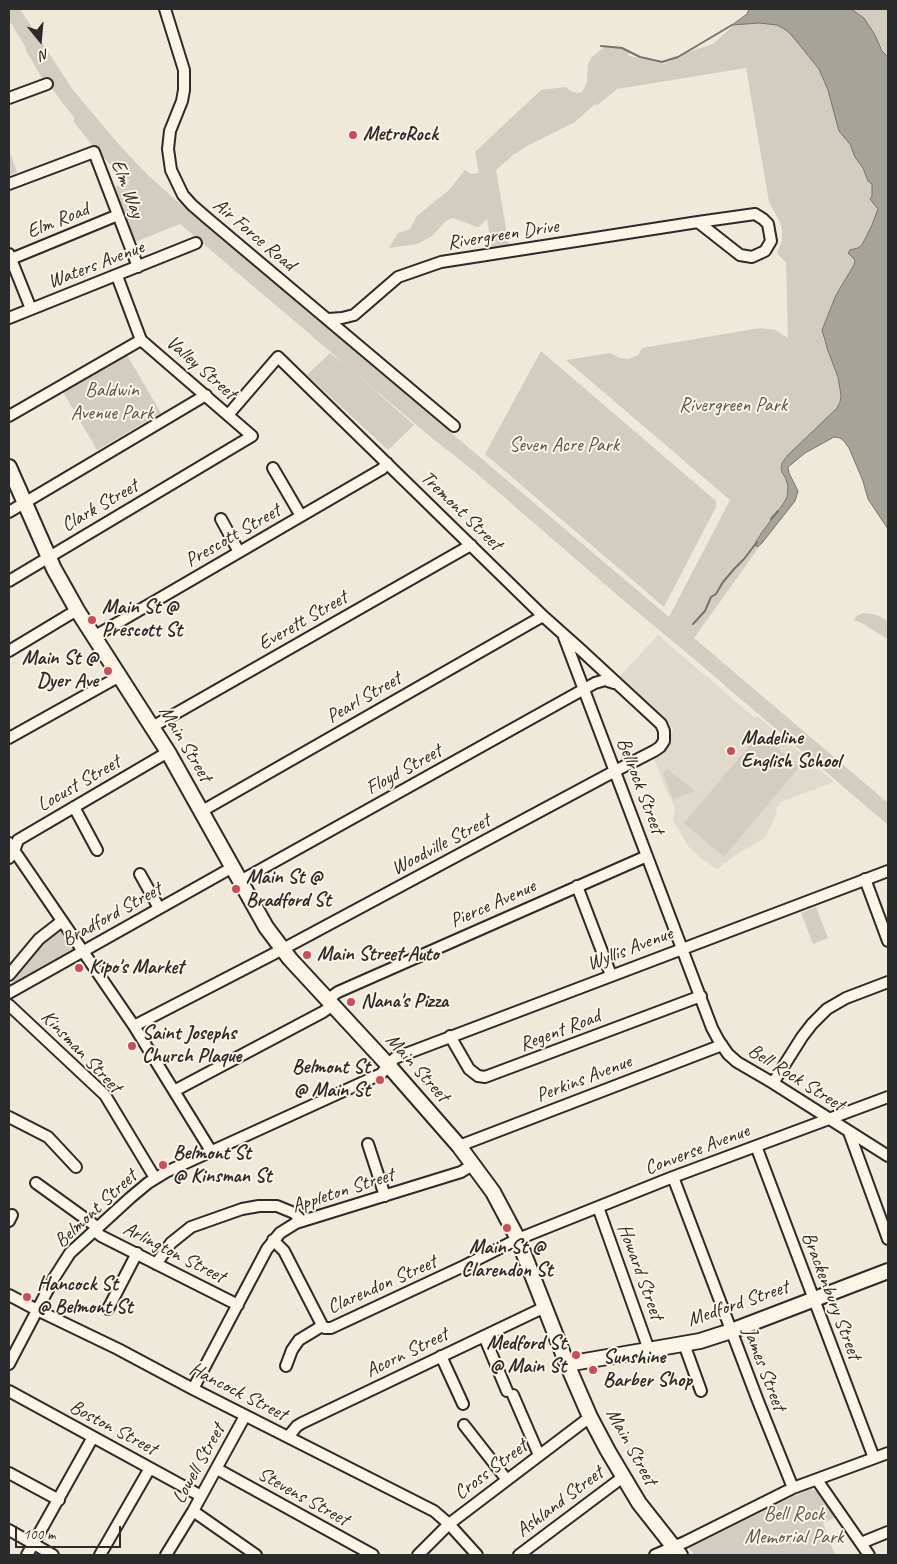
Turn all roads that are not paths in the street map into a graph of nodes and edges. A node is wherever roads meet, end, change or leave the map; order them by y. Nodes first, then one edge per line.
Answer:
1 (165, 9) edge
2 (47, 84) dead end
3 (9, 98) edge
4 (9, 184) edge
5 (118, 215) junction
6 (698, 222) junction
7 (196, 244) dead end
8 (10, 257) edge
9 (138, 267) junction
10 (117, 276) junction
11 (31, 309) junction
12 (9, 318) edge
13 (328, 319) junction
14 (141, 340) junction
15 (206, 395) junction
16 (228, 415) junction
17 (9, 416) edge
18 (454, 426) dead end
19 (210, 462) joint
20 (387, 463) junction
21 (9, 467) edge
22 (273, 468) dead end
23 (24, 503) junction
24 (9, 512) edge
25 (301, 516) junction
26 (221, 519) dead end
27 (471, 545) junction
28 (239, 552) junction
29 (48, 557) junction
30 (9, 581) edge
31 (77, 610) junction
32 (543, 616) junction
33 (560, 632) junction
34 (95, 636) junction
35 (9, 651) edge
36 (120, 676) junction
37 (621, 688) junction
38 (584, 689) junction
39 (152, 727) junction
40 (9, 738) edge
41 (168, 752) junction
42 (615, 770) junction
43 (74, 807) junction
44 (202, 811) junction
45 (97, 850) dead end
46 (10, 851) edge
47 (647, 856) junction
48 (232, 867) junction
49 (888, 871) edge
50 (140, 874) dead end
51 (865, 880) junction
52 (240, 881) junction
53 (577, 886) junction
54 (159, 908) junction
55 (62, 920) junction
56 (888, 941) edge
57 (283, 949) junction
58 (83, 951) junction
59 (684, 951) junction
60 (9, 975) edge
61 (610, 975) junction
62 (888, 982) edge
63 (9, 993) edge
64 (701, 996) junction
65 (330, 1002) junction
66 (9, 1005) edge
67 (134, 1026) junction
68 (450, 1036) junction
69 (722, 1046) junction
70 (389, 1066) junction
71 (774, 1083) junction
72 (174, 1091) junction
73 (888, 1097) edge
74 (9, 1117) edge
75 (828, 1118) junction
76 (849, 1132) junction
77 (368, 1144) dead end
78 (459, 1146) junction
79 (756, 1146) junction
80 (211, 1151) junction
81 (888, 1156) edge
82 (474, 1164) junction
83 (76, 1167) dead end
84 (673, 1177) junction
85 (155, 1178) junction
86 (36, 1182) dead end
87 (385, 1196) junction
88 (598, 1207) junction
89 (302, 1220) junction
90 (96, 1229) junction
91 (518, 1238) junction
92 (888, 1239) edge
93 (273, 1240) junction
94 (137, 1253) junction
95 (156, 1264) junction
96 (888, 1271) edge
97 (9, 1295) edge
98 (814, 1299) junction
99 (238, 1305) junction
100 (545, 1307) junction
101 (108, 1309) dead end
102 (37, 1310) junction
103 (322, 1326) junction
104 (731, 1331) junction
105 (484, 1336) junction
106 (684, 1344) junction
107 (650, 1350) junction
108 (442, 1356) junction
109 (9, 1364) edge
110 (567, 1364) junction
111 (286, 1366) dead end
112 (193, 1389) junction
113 (9, 1391) edge
114 (701, 1391) dead end
115 (463, 1404) dead end
116 (245, 1416) junction
117 (590, 1416) junction
118 (464, 1425) dead end
119 (93, 1437) junction
120 (288, 1437) junction
121 (888, 1453) edge
122 (539, 1456) junction
123 (874, 1458) junction
124 (150, 1468) junction
125 (217, 1469) junction
126 (9, 1473) edge
127 (623, 1477) junction
128 (507, 1480) junction
129 (817, 1480) junction
130 (793, 1488) junction
131 (201, 1496) junction
132 (59, 1500) junction
133 (193, 1511) junction
134 (449, 1524) junction
135 (9, 1530) edge
136 (888, 1532) edge
137 (861, 1543) junction
138 (33, 1544) junction
139 (676, 1551) edge
140 (27, 1555) edge
141 (53, 1555) edge
142 (100, 1555) edge
143 (166, 1555) edge
144 (256, 1555) edge
145 (373, 1555) edge
146 (418, 1555) edge
147 (477, 1555) edge
148 (519, 1555) edge
149 (655, 1555) edge
150 (869, 1555) edge

1 - 13 street, Air Force Road
2 - 3 street
4 - 5 street, Elm Way
5 - 8 street, Elm Road
5 - 9 street, Elm Way
6 - 6 street, Rivergreen Drive
6 - 13 street, Rivergreen Drive
7 - 9 street, Waters Avenue
8 - 11 street
9 - 10 street, Waters Avenue
10 - 11 street, Waters Avenue
10 - 14 street, Valley Street
11 - 12 street, Waters Avenue
13 - 18 street, Air Force Road
14 - 15 street, Valley Street
14 - 17 street
15 - 16 street, Valley Street
15 - 23 street
16 - 19 street, Valley Street
16 - 20 street, Tremont Street
19 - 29 street, Clark Street
20 - 25 street, Prescott Street
20 - 27 street, Tremont Street
21 - 23 main road, Main Street
22 - 25 street
23 - 24 street
23 - 29 main road, Main Street
25 - 28 street, Prescott Street
26 - 28 street
27 - 32 street, Tremont Street
27 - 39 street, Everett Street
28 - 34 street, Prescott Street
29 - 30 street, Clark Street
29 - 31 main road, Main Street
31 - 34 main road, Main Street
31 - 35 street
32 - 33 street, Tremont Street
32 - 44 street, Pearl Street
33 - 37 street, Tremont Street
33 - 38 street, Bellrock Street
34 - 36 main road, Main Street
36 - 39 main road, Main Street
36 - 40 street
37 - 38 street, Tremont Street
37 - 42 street, Tremont Street
38 - 42 street, Bellrock Street
38 - 52 street, Floyd Street
39 - 41 main road, Main Street
41 - 43 street, Locust Street
41 - 44 main road, Main Street
42 - 47 street, Bellrock Street
42 - 57 street, Woodville Street
43 - 45 street
43 - 46 street, Locust Street
44 - 48 main road, Main Street
46 - 55 street
47 - 53 street, Pierce Avenue
47 - 59 street, Bellrock Street
48 - 52 main road, Main Street
48 - 54 street, Bradford Street
49 - 51 street, Wyllis Avenue
50 - 54 street
51 - 56 street
51 - 59 street, Wyllis Avenue
52 - 57 main road, Main Street
53 - 61 street
53 - 65 street, Pierce Avenue
54 - 58 street, Bradford Street
55 - 58 street
55 - 60 street
57 - 65 main road, Main Street
57 - 67 street, Woodville Street
58 - 63 street, Bradford Street
58 - 67 street
59 - 61 street, Wyllis Avenue
59 - 64 street, Bell Rock Street
61 - 68 street, Wyllis Avenue
62 - 71 street
64 - 68 street, Regent Road
64 - 69 street, Bell Rock Street
65 - 70 main road, Main Street
65 - 72 street, Pierce Avenue
66 - 85 street, Kinsman Street
67 - 72 street
68 - 70 street, Wyllis Avenue
69 - 71 street, Bell Rock Street
69 - 78 street, Perkins Avenue
70 - 78 main road, Main Street
70 - 80 street, Belmont Street
71 - 75 street, Bell Rock Street
72 - 80 street
73 - 75 street, Converse Avenue
74 - 83 street
75 - 76 street, Bell Rock Street
75 - 79 street, Converse Avenue
76 - 81 street, Bell Rock Street
76 - 92 street
77 - 87 street
78 - 82 main road, Main Street
79 - 84 street, Converse Avenue
79 - 98 street, Brackenbury Street
80 - 85 street, Belmont Street
82 - 87 street, Appleton Street
82 - 91 main road, Main Street
84 - 88 street, Converse Avenue
84 - 104 street, James Street
85 - 90 street, Belmont Street
86 - 90 street, Arlington Street
87 - 89 street, Appleton Street
88 - 91 street, Converse Avenue
88 - 107 street, Howard Street
89 - 93 street, Appleton Street
89 - 95 street
90 - 94 street, Arlington Street
90 - 102 street, Belmont Street
91 - 100 main road, Main Street
91 - 103 street, Clarendon Street
93 - 99 street, Appleton Street
93 - 103 street, Clarendon Street
94 - 95 street, Arlington Street
94 - 101 street
95 - 99 street, Arlington Street
96 - 98 main road, Medford Street
97 - 102 street, Hancock Street
98 - 104 main road, Medford Street
98 - 123 street, Brackenbury Street
99 - 112 street, Appleton Street
100 - 105 street, Acorn Street
100 - 110 main road, Main Street
102 - 109 street, Belmont Street
102 - 112 street, Hancock Street
103 - 111 street
104 - 106 main road, Medford Street
104 - 130 street, James Street
105 - 108 street, Acorn Street
105 - 122 street
106 - 107 main road, Medford Street
106 - 114 street
107 - 110 main road, Medford Street
108 - 115 street
108 - 120 street, Acorn Street
110 - 117 main road, Main Street
112 - 116 street, Hancock Street
113 - 119 street, Boston Street
116 - 120 street, Hancock Street
116 - 125 street, Lowell Street
117 - 122 street, Cross Street
117 - 127 main road, Main Street
118 - 128 street
119 - 124 street, Boston Street
119 - 132 street
120 - 134 street, Hancock Street
121 - 123 street
122 - 128 street, Cross Street
123 - 129 street
124 - 131 street, Boston Street
124 - 142 street
125 - 131 street, Lowell Street
125 - 145 street, Stevens Street
126 - 132 street
127 - 139 main road, Main Street
127 - 148 street, Ashland Street
128 - 134 street, Cross Street
129 - 130 street
129 - 137 street
130 - 139 street
131 - 133 street, Lowell Street
132 - 138 street
133 - 143 street, Lowell Street
133 - 144 street
134 - 146 street, Cross Street
134 - 147 street, Hancock Street
135 - 138 street
136 - 137 street
137 - 150 street
138 - 140 street
138 - 141 street
139 - 149 street

